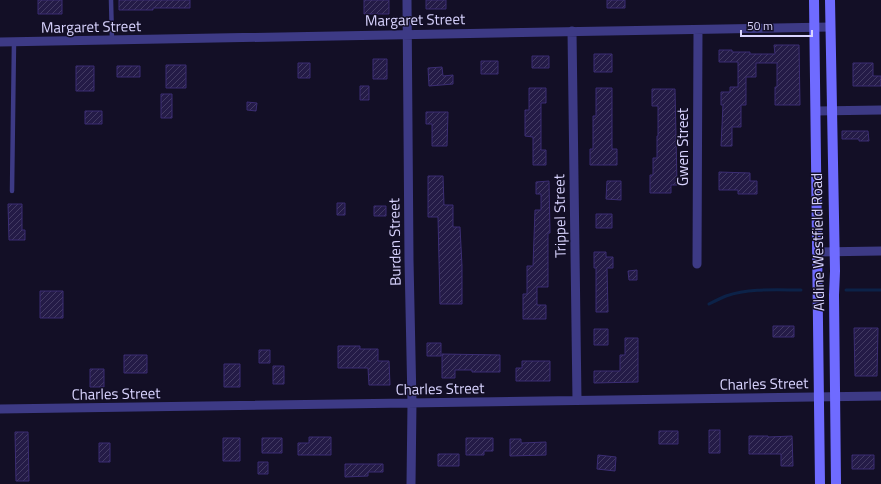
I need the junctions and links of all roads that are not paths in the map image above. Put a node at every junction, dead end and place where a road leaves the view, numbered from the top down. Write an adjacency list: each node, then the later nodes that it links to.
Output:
1 (112, 0): 10 (lane)
2 (407, 0): 9 (street, Burden Street)
3 (814, 0): 5 (main road, Aldine Westfield Road)
4 (830, 0): 6 (main road, Aldine Westfield Road)
5 (814, 27): 6 (street, Margaret Street); 7 (street, Margaret Street); 15 (main road, Aldine Westfield Road)
6 (830, 27): 13 (main road, Aldine Westfield Road)
7 (698, 30): 8 (street, Margaret Street); 20 (street, Gwen Street)
8 (572, 31): 9 (street, Margaret Street); 24 (street, Trippel Street)
9 (407, 35): 10 (street, Margaret Street); 25 (street, Burden Street)
10 (112, 40): 12 (street, Margaret Street)
11 (0, 42): 12 (street, Margaret Street)
12 (14, 42): 16 (lane)
13 (832, 110): 14 (street); 15 (street); 19 (main road, Aldine Westfield Road)
14 (881, 110)
15 (816, 111): 18 (main road, Aldine Westfield Road)
16 (12, 191)
17 (881, 251): 19 (street)
18 (817, 252): 19 (street); 22 (main road, Aldine Westfield Road)
19 (834, 252): 23 (main road, Aldine Westfield Road)
20 (697, 264)
21 (881, 396): 23 (street, Charles Street)
22 (820, 397): 23 (street, Charles Street); 24 (street, Charles Street); 28 (main road, Aldine Westfield Road)
23 (836, 397): 29 (main road, Aldine Westfield Road)
24 (577, 400): 25 (street, Charles Street)
25 (412, 403): 26 (street, Charles Street); 27 (street, Burden Street)
26 (0, 409)
27 (411, 484)
28 (820, 484)
29 (836, 484)

